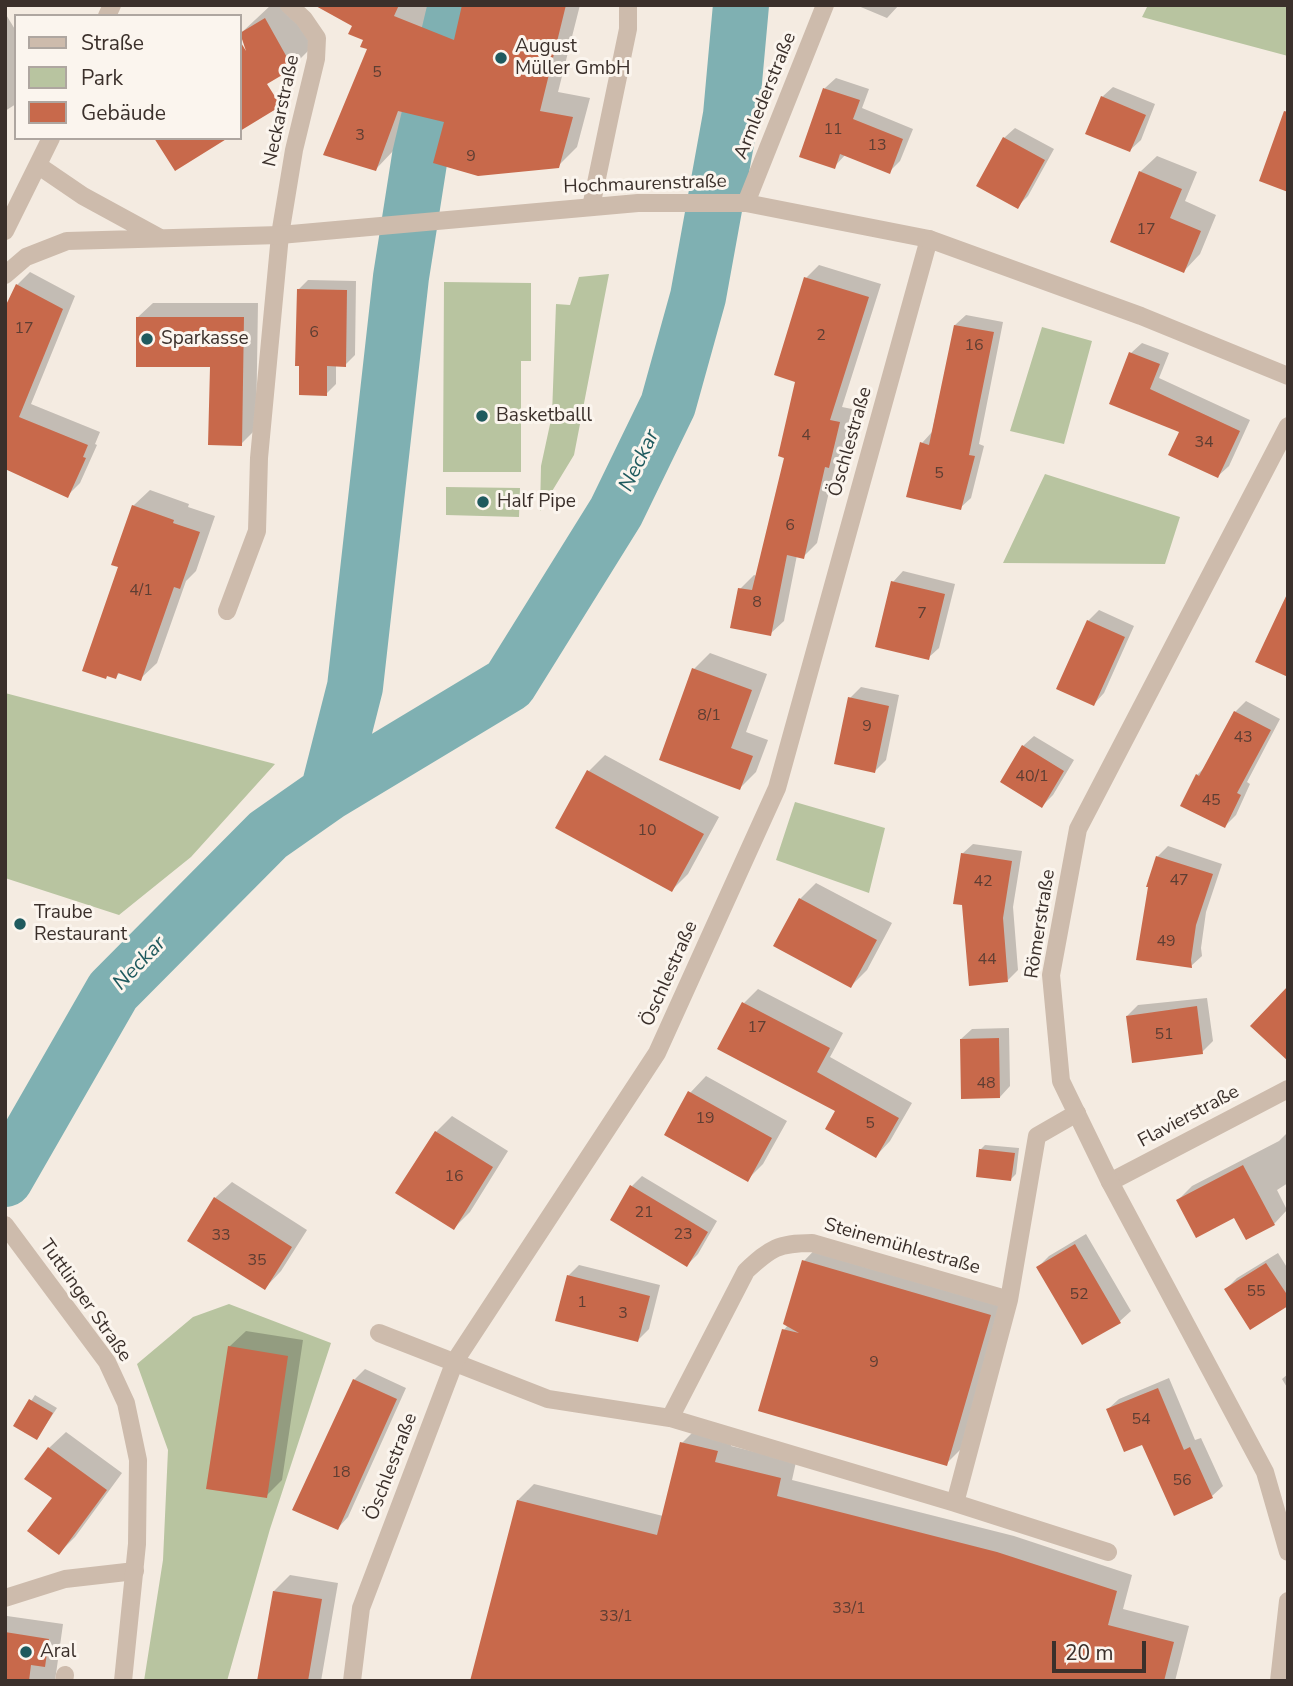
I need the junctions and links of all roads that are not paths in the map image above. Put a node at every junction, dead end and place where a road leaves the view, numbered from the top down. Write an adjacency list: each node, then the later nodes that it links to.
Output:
1 (289, 5): 9 (street, Neckarstraße)
2 (628, 5): 7 (street)
3 (825, 5): 6 (street, Armlederstraße)
4 (50, 140): 5 (street)
5 (39, 166): 8 (street); 10 (street)
6 (747, 203): 7 (street, Hochmaurenstraße); 11 (street, Hochmaurenstraße)
7 (592, 207): 9 (street, Hochmaurenstraße)
8 (5, 231)
9 (280, 234): 10 (street, Hochmaurenstraße); 15 (street)
10 (160, 238): 12 (street, Hochmaurenstraße)
11 (929, 239): 13 (street, Hochmaurenstraße); 22 (street, Öschlestraße)
12 (5, 275)
13 (1288, 376)
14 (1288, 426): 17 (street, Römerstraße)
15 (227, 611)
16 (1288, 1089): 18 (street, Flavierstraße)
17 (1077, 1113): 18 (street, Römerstraße); 20 (street)
18 (1110, 1182): 26 (street, Römerstraße)
19 (5, 1224): 27 (street, Tuttlinger Straße)
20 (1009, 1300): 23 (street, Steinemühlestraße); 24 (street)
21 (379, 1333): 22 (street)
22 (455, 1362): 23 (street); 31 (street, Öschlestraße)
23 (670, 1418): 24 (street)
24 (955, 1503): 25 (street)
25 (1108, 1552)
26 (1288, 1552)
27 (135, 1571): 28 (street); 30 (street, Tuttlinger Straße)
28 (5, 1598)
29 (1288, 1601): 32 (street)
30 (123, 1681)
31 (352, 1681)
32 (1279, 1681)

